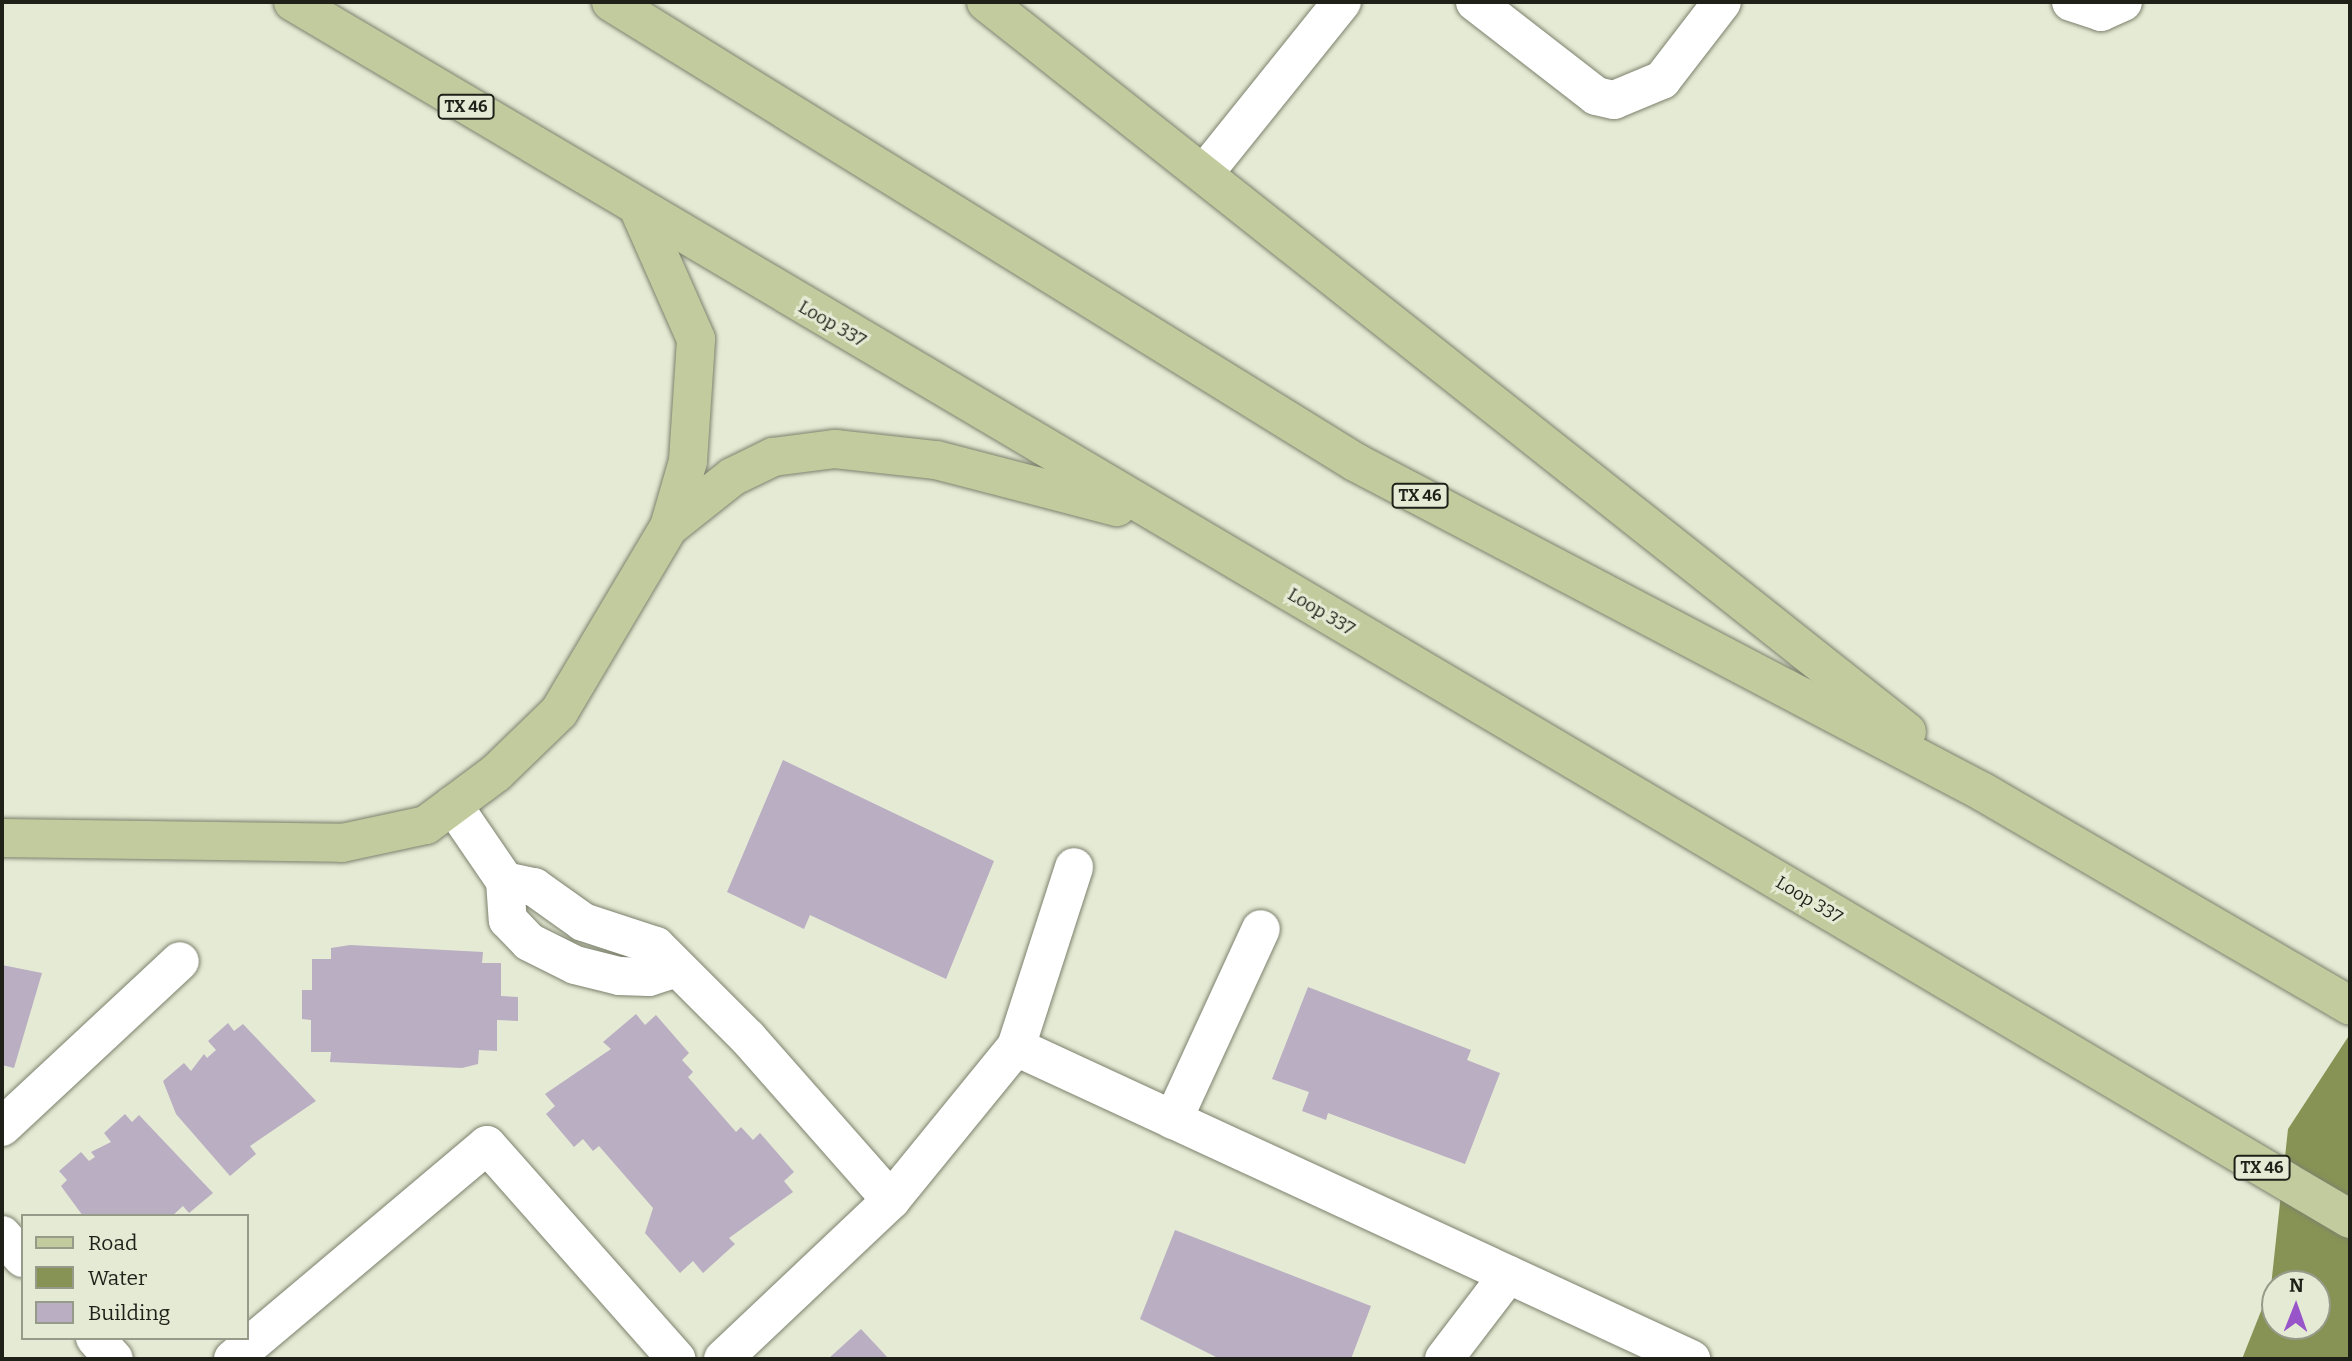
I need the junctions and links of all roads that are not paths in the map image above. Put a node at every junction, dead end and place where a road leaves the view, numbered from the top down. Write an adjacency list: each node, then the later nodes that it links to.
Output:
1 (293, 2): 10 (main road, Loop 337 / TX 46)
2 (611, 2): 13 (main road, TX 46)
3 (986, 2): 9 (main road)
4 (1342, 2): 9 (lane)
5 (1475, 2): 6 (lane)
6 (1722, 2)
7 (2071, 2): 8 (lane)
8 (2123, 2)
9 (1206, 171): 13 (main road)
10 (640, 212): 11 (main road, Loop 337 / TX 46); 12 (main road)
11 (1164, 519): 12 (main road); 24 (main road, Loop 337 / TX 46)
12 (669, 527): 14 (main road)
13 (1983, 792): 19 (main road, TX 46)
14 (453, 805): 15 (main road); 23 (lane)
15 (2, 838)
16 (1074, 867): 20 (lane)
17 (1261, 929): 21 (lane)
18 (180, 961): 22 (lane)
19 (2350, 1006)
20 (1016, 1048): 21 (lane); 23 (lane)
21 (1174, 1120): 27 (lane)
22 (2, 1127)
23 (891, 1200): 32 (lane)
24 (2350, 1220)
25 (2, 1235): 26 (lane)
26 (21, 1256)
27 (1508, 1275): 33 (lane); 34 (lane)
28 (97, 1340): 29 (lane)
29 (114, 1359)
30 (233, 1359): 31 (lane)
31 (676, 1359)
32 (723, 1359)
33 (1444, 1359)
34 (1691, 1359)

